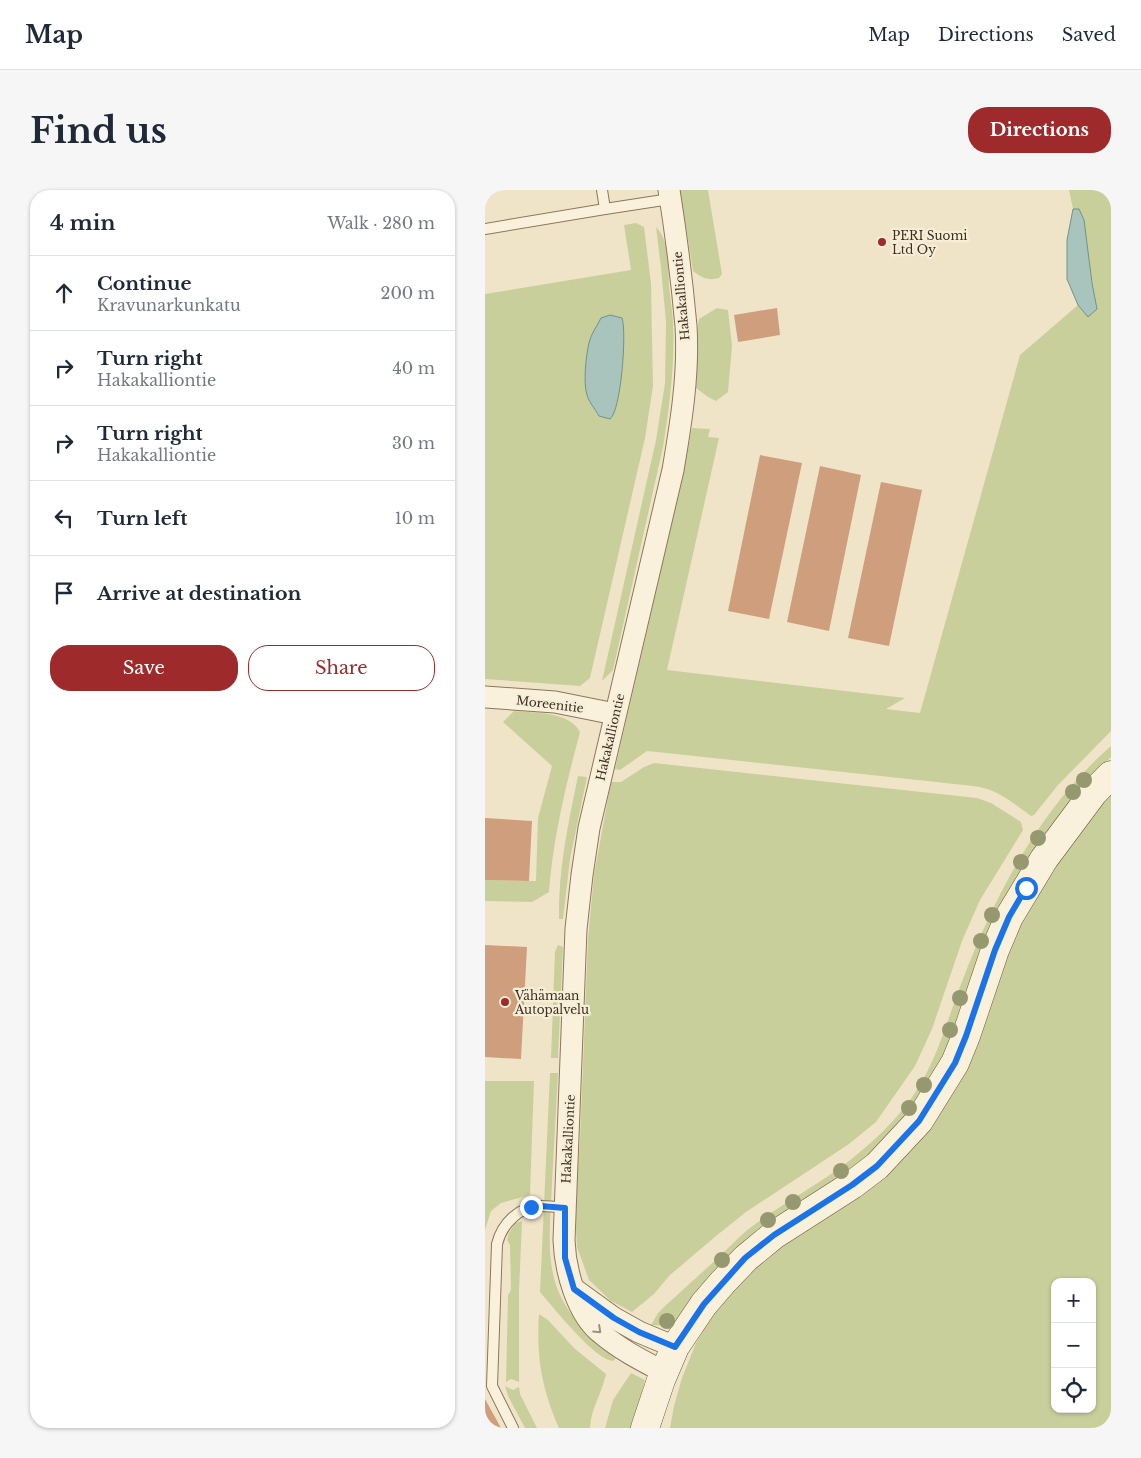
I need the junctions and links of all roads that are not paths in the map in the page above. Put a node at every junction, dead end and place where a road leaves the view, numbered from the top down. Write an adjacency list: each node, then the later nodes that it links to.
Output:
1 (602, 190): 3 (lane)
2 (670, 195): 3 (lane); 6 (street, Hakakalliontie)
3 (605, 209): 4 (lane)
4 (485, 229)
5 (485, 697): 6 (street, Moreenitie)
6 (615, 714): 8 (street, Hakakalliontie)
7 (1111, 775): 10 (street)
8 (565, 1208): 9 (street, Hakakalliontie); 12 (lane)
9 (574, 1289): 10 (street); 11 (street, Hakakalliontie, one-way to 11)
10 (675, 1347): 11 (street)
11 (663, 1376): 13 (street); 14 (street)
12 (513, 1428)
13 (645, 1428)
14 (665, 1428)

